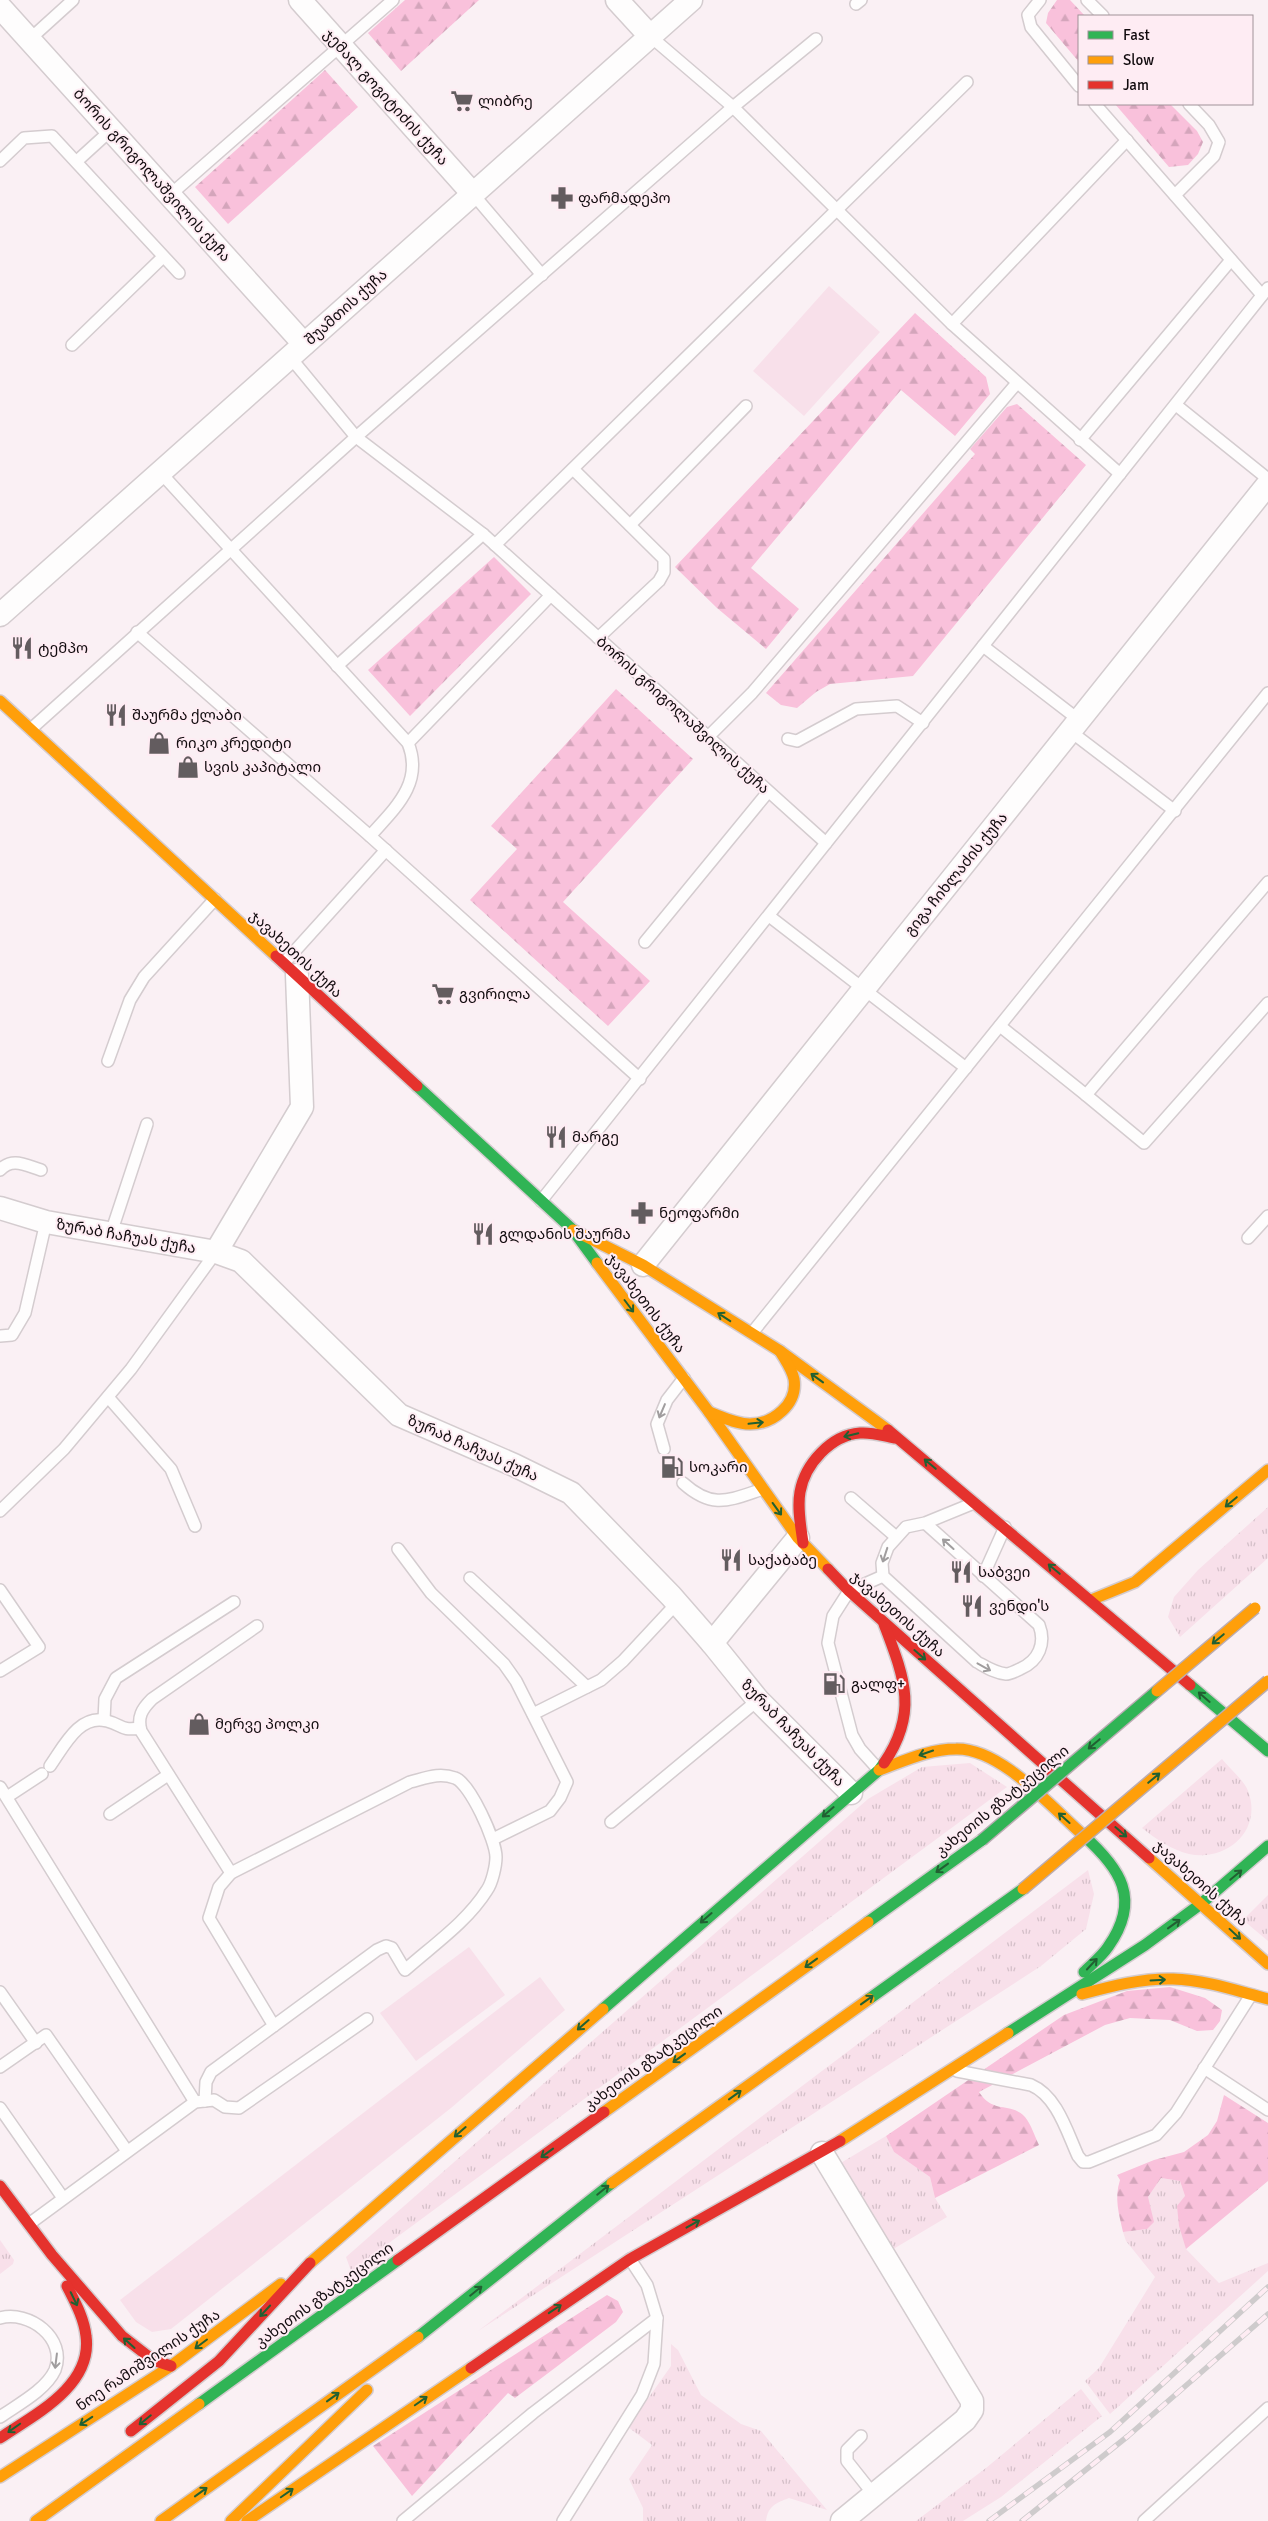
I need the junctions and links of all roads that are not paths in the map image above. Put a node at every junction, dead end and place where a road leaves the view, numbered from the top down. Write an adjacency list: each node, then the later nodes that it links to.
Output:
1 (73, 0): 11 (lane)
2 (300, 0): 13 (street, ჯემალ გოგიტიძის ქუჩა)
3 (393, 0): 13 (lane)
4 (617, 0): 10 (street)
5 (691, 0): 10 (street, შუამთის ქუჩა)
6 (1040, 0): 15 (lane)
7 (1087, 0): 9 (lane)
8 (0, 7): 11 (street, ბორის გრიგოლაშვილის ქუჩა)
9 (1102, 15)
10 (650, 36): 18 (lane); 23 (street, შუამთის ქუჩა)
11 (30, 39): 19 (street, ბორის გრიგოლაშვილის ქუჩა)
12 (816, 39): 18 (lane)
13 (341, 46): 23 (street, ჯემალ გოგიტიძის ქუჩა); 24 (lane)
14 (968, 82): 26 (lane)
15 (1078, 85)
16 (1096, 105): 20 (lane)
17 (1189, 105): 25 (lane)
18 (733, 107): 26 (lane); 30 (lane)
19 (111, 130): 22 (lane); 24 (street, ბორის გრიგოლაშვილის ქუჩა)
20 (1127, 140): 25 (lane); 32 (lane)
21 (0, 161): 22 (lane)
22 (77, 161): 27 (lane)
23 (473, 194): 30 (lane); 34 (street, შუამთის ქუჩა)
24 (170, 195): 34 (street, ბორის გრიგოლაშვილის ქუჩა)
25 (1175, 195): 28 (lane)
26 (837, 209): 32 (lane); 40 (lane)
27 (163, 257): 29 (lane); 33 (lane)
28 (1231, 260): 31 (lane); 39 (lane)
29 (179, 273)
30 (542, 276): 38 (lane)
31 (1265, 292): 36 (lane)
32 (952, 324): 35 (lane)
33 (72, 345)
34 (297, 350): 38 (lane, ბორის გრიგოლაშვილის ქუჩა); 41 (street, შუამთის ქუჩა)
35 (1017, 383): 39 (lane); 60 (lane)
36 (1176, 405): 42 (lane); 43 (lane)
37 (746, 406): 45 (lane)
38 (356, 437): 46 (lane, ბორის გრიგოლაშვილის ქუჩა); 48 (lane)
39 (1080, 440): 42 (lane)
40 (573, 470): 45 (lane); 47 (lane)
41 (160, 472): 48 (lane); 50 (street, შუამთის ქუჩა)
42 (1120, 474): 53 (lane)
43 (1268, 479)
44 (1268, 484): 58 (street, გიგა ჩიხლაძის ქუჩა)
45 (630, 526): 52 (lane)
46 (483, 534): 47 (lane, ბორის გრიგოლაშვილის ქუჩა); 54 (lane)
47 (495, 545): 49 (lane, ბორის გრიგოლაშვილის ქუჩა)
48 (230, 550): 51 (lane); 54 (lane)
49 (551, 595): 52 (lane, ბორის გრიგოლაშვილის ქუჩა); 62 (lane)
50 (0, 615)
51 (137, 632): 59 (lane); 65 (lane)
52 (598, 638): 60 (lane, ბორის გრიგოლაშვილის ქუჩა)
53 (983, 646): 57 (lane); 58 (lane)
54 (337, 666): 62 (lane)
55 (1268, 693): 64 (lane)
56 (0, 701): 59 (main road, ჯავახეთის ქუჩა)
57 (923, 723): 61 (lane); 66 (lane)
58 (1074, 726): 64 (lane); 73 (street, გიგა ჩიხლაძის ქუჩა)
59 (31, 729): 69 (main road, ჯავახეთის ქუჩა)
60 (708, 737): 63 (lane, ბორის გრიგოლაშვილის ქუჩა)
61 (788, 738)
62 (408, 743): 65 (lane)
63 (768, 792): 66 (lane, ბორის გრიგოლაშვილის ქუჩა); 71 (lane)
64 (1175, 811): 75 (lane)
65 (370, 836): 67 (lane)
66 (826, 843): 70 (lane)
67 (386, 850): 72 (lane); 78 (lane)
68 (1268, 882): 79 (lane)
69 (215, 899): 72 (main road, ჯავახეთის ქუჩა); 76 (lane)
70 (769, 916): 73 (lane); 78 (lane)
71 (645, 942)
72 (290, 969): 83 (main road, ჯავახეთის ქუჩა); 90 (street)
73 (863, 989): 77 (lane); 91 (street, გიგა ჩიხლაძის ქუჩა)
74 (1268, 1003): 79 (lane)
75 (1000, 1026): 77 (lane); 79 (lane)
76 (108, 1061)
77 (966, 1068): 92 (lane)
78 (640, 1079): 83 (lane)
79 (1086, 1095)
80 (147, 1124): 88 (lane)
81 (0, 1170): 82 (lane)
82 (41, 1170)
83 (541, 1201): 87 (main road, ჯავახეთის ქუჩა)
84 (0, 1208): 86 (street, ზურაბ ჩაჩუას ქუჩა)
85 (1268, 1216): 89 (lane)
86 (46, 1222): 88 (street, ზურაბ ჩაჩუას ქუჩა); 93 (lane)
87 (572, 1229): 91 (main road, ჯავახეთის ქუჩა); 95 (main road, ჯავახეთის ქუჩა, one-way to 95)
88 (112, 1233): 90 (street, ზურაბ ჩაჩუას ქუჩა)
89 (1248, 1238)
90 (216, 1252): 96 (lane); 119 (street, ზურაბ ჩაჩუას ქუჩა)
91 (643, 1265): 92 (main road, ჯავახეთის ქუჩა, one-way to 91)
92 (751, 1335): 94 (main road, ჯავახეთის ქუჩა)
93 (0, 1336)
94 (780, 1352): 97 (main road, one-way to 94); 98 (main road, ჯავახეთის ქუჩა, one-way to 94)
95 (684, 1378): 97 (main road, ჯავახეთის ქუჩა); 99 (lane, one-way to 99)
96 (108, 1397): 105 (lane); 107 (lane)
97 (709, 1412): 102 (main road, ჯავახეთის ქუჩა)
98 (899, 1438): 104 (main road, ჯავახეთის ქუჩა, one-way to 98); 110 (main road, one-way to 110)
99 (664, 1449)
100 (1268, 1470): 117 (main road, one-way to 117)
101 (683, 1483): 102 (lane)
102 (763, 1488): 110 (main road, ჯავახეთის ქუჩა, one-way to 110)
103 (851, 1498): 109 (lane)
104 (975, 1503): 106 (lane); 108 (main road, ჯავახეთის ქუჩა)
105 (0, 1511)
106 (925, 1523): 109 (lane); 113 (lane, one-way to 106)
107 (195, 1526)
108 (1005, 1527): 113 (lane); 117 (main road, ჯავახეთის ქუჩა, one-way to 108)
109 (895, 1536): 112 (lane, one-way to 112)
110 (801, 1540): 116 (main road, ჯავახეთის ქუჩა); 123 (street)
111 (398, 1549): 128 (lane)
112 (883, 1576): 113 (lane, one-way to 113); 116 (lane)
113 (983, 1576)
114 (470, 1578): 126 (lane)
115 (0, 1590): 124 (lane)
116 (848, 1591): 121 (main road, ჯავახეთის ქუჩა); 132 (lane)
117 (1092, 1600): 131 (main road, ჯავახეთის ქუჩა, one-way to 117)
118 (234, 1602): 129 (lane)
119 (677, 1603): 123 (street, ზურაბ ჩაჩუას ქუჩა); 126 (lane)
120 (1258, 1605): 176 (main road, კახეთის გზატკეცილი, one-way to 176, bridge)
121 (884, 1623): 132 (main road); 142 (main road, ჯავახეთის ქუჩა, one-way to 142)
122 (257, 1626): 130 (lane)
123 (712, 1643): 127 (street, ზურაბ ჩაჩუას ქუჩა)
124 (0, 1671)
125 (1268, 1681): 167 (main road, one-way to 125, bridge)
126 (587, 1687): 128 (lane)
127 (758, 1700): 135 (street, ზურაბ ჩაჩუას ქუჩა); 138 (lane)
128 (533, 1714): 139 (lane)
129 (104, 1720): 130 (lane); 136 (lane)
130 (140, 1728): 133 (lane)
131 (1268, 1751)
132 (879, 1770): 135 (main road); 147 (main road, one-way to 132)
133 (168, 1776): 137 (lane); 141 (lane)
134 (0, 1787): 136 (lane)
135 (851, 1793): 164 (main road, one-way to 164)
136 (7, 1797): 154 (lane)
137 (110, 1814)
138 (611, 1822)
139 (493, 1839): 141 (lane); 149 (lane)
140 (1268, 1846): 142 (main road, one-way to 140)
141 (231, 1873): 149 (lane)
142 (1202, 1903): 143 (main road, ჯავახეთის ქუჩა, one-way to 143); 147 (main road, one-way to 142)
143 (1268, 1964)
144 (0, 1992): 150 (lane)
145 (1251, 1995): 146 (main road); 147 (main road, one-way to 145); 152 (lane)
146 (1268, 1999)
147 (1058, 2000): 153 (main road)
148 (367, 2019): 154 (lane)
149 (274, 2026): 154 (lane)
150 (36, 2043): 151 (lane); 157 (lane)
151 (0, 2067)
152 (1204, 2068): 153 (lane); 156 (lane)
153 (951, 2070): 158 (main road)
154 (200, 2101): 157 (lane)
155 (0, 2108): 160 (lane)
156 (1268, 2110)
157 (127, 2151): 160 (lane)
158 (822, 2154): 163 (main road, one-way to 158); 177 (street)
159 (0, 2186): 161 (main road)
160 (63, 2198): 161 (lane)
161 (28, 2224): 162 (main road)
162 (52, 2255): 168 (main road, one-way to 162); 172 (main road, one-way to 172)
163 (630, 2259): 166 (lane); 178 (main road, one-way to 163)
164 (310, 2263): 168 (main road, ნოე რამიშვილის ქუჩა, one-way to 168); 173 (main road, one-way to 173)
165 (0, 2318): 170 (lane, one-way to 170)
166 (657, 2318): 183 (lane); 184 (lane)
167 (438, 2322): 180 (main road, one-way to 167); 181 (main road)
168 (171, 2366): 175 (main road, ნოე რამიშვილის ქუჩა, one-way to 175)
169 (1268, 2408): 186 (lane)
170 (0, 2417)
171 (861, 2436): 177 (lane)
172 (0, 2438)
173 (122, 2439)
174 (102, 2460): 176 (main road)
175 (0, 2476)
176 (79, 2490): 179 (main road, კახეთის გზატკეცილი)
177 (874, 2495): 185 (street)
178 (257, 2517): 182 (main road)
179 (36, 2521)
180 (161, 2521)
181 (231, 2521)
182 (247, 2521)
183 (403, 2521)
184 (563, 2521)
185 (842, 2521)
186 (1144, 2521)

